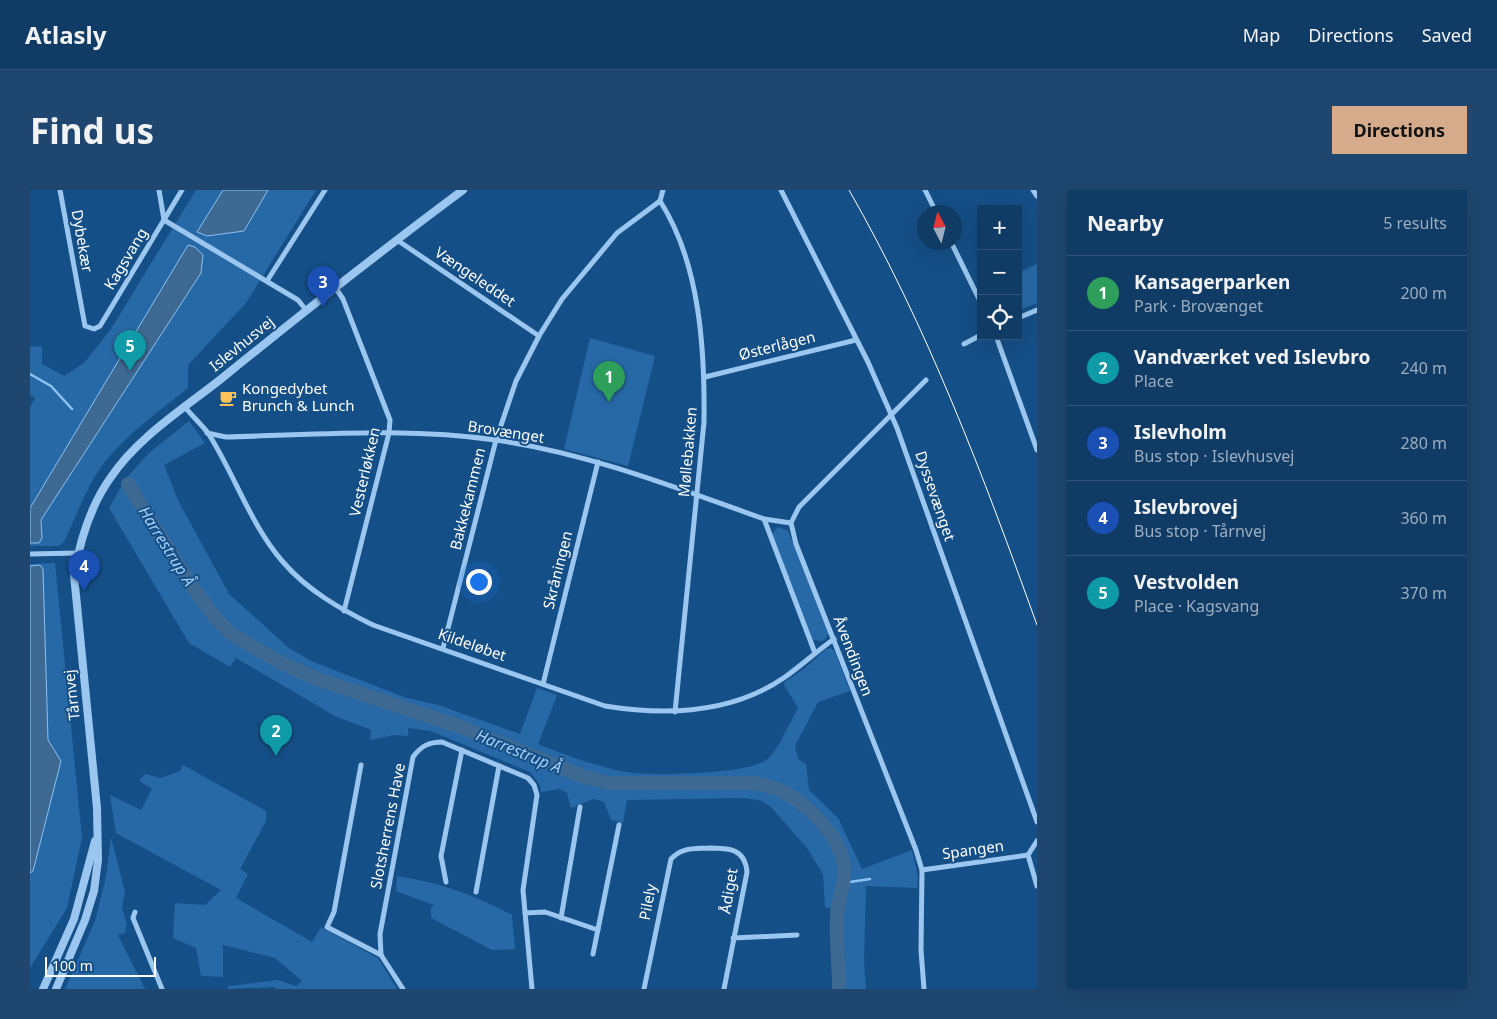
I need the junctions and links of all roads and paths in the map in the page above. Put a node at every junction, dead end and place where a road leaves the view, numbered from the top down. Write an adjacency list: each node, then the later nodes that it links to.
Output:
1 (60, 190): 22 (street, Dybekær)
2 (159, 190): 13 (street)
3 (182, 190): 13 (street, Kagsvang)
4 (324, 190): 16 (street)
5 (464, 190): 14 (street, Islevhusvej)
6 (663, 190): 11 (street)
7 (781, 190): 25 (street, Dyssevænget)
8 (925, 190): 12 (street)
9 (1033, 190): 10 (street)
10 (1037, 196)
11 (660, 201): 23 (street, Bakkekammen); 28 (street, Møllebakken)
12 (932, 205)
13 (164, 220): 16 (street); 22 (street, Kagsvang)
14 (397, 240): 17 (street, Islevhusvej); 23 (street, Vængeleddet)
15 (955, 250): 18 (street)
16 (267, 281): 19 (street)
17 (336, 287): 19 (street, Islevhusvej); 33 (street, Vesterløkken)
18 (977, 295)
19 (306, 310): 30 (street, Islevhusvej)
20 (1037, 310): 21 (street)
21 (1022, 316)
22 (85, 326)
23 (539, 336): 34 (street, Bakkekammen)
24 (977, 337): 27 (street)
25 (856, 340): 28 (street, Østerlågen); 31 (street, Dyssevænget)
26 (997, 340): 35 (street)
27 (964, 344)
28 (704, 377): 37 (street, Møllebakken)
29 (926, 380): 31 (street)
30 (185, 407): 32 (street, Kildeløbet); 40 (street, Islevhusvej)
31 (892, 415): 39 (street); 52 (street, Dyssevænget)
32 (207, 433): 33 (street, Brovænget); 42 (street, Kildeløbet)
33 (389, 433): 34 (street, Brovænget); 42 (street, Vesterløkken)
34 (496, 440): 36 (street, Brovænget); 44 (street, Bakkekammen)
35 (1037, 450)
36 (598, 462): 37 (street, Brovænget); 46 (street, Skråningen)
37 (697, 495): 38 (street, Brovænget); 47 (street, Møllebakken)
38 (764, 519): 39 (street, Brovænget); 45 (street)
39 (791, 523): 43 (street, Åvendingen)
40 (78, 553): 41 (street); 54 (street, Tårnvej)
41 (30, 554)
42 (344, 611): 44 (street, Kildeløbet)
43 (834, 639): 45 (street, Kildeløbet); 58 (street, Åvendingen)
44 (443, 648): 46 (street, Kildeløbet)
45 (815, 653): 47 (street, Kildeløbet)
46 (543, 684): 47 (street, Kildeløbet)
47 (675, 712)
48 (462, 750): 50 (street, Slotsherrens Have); 59 (street); 69 (street, Slotsherrens Have)
49 (361, 765): 69 (street)
50 (499, 766): 61 (street); 63 (street, Slotsherrens Have)
51 (580, 807): 64 (street)
52 (1037, 822)
53 (619, 826): 65 (street)
54 (97, 835): 70 (street, Tårnvej); 71 (street, Tårnvej)
55 (1037, 841): 57 (street)
56 (708, 848): 67 (street, Ådiget); 75 (street, Pilely)
57 (1028, 855): 58 (street, Spangen); 60 (street)
58 (922, 870): 77 (street, Åvendingen)
59 (446, 882)
60 (1037, 886)
61 (476, 892)
62 (135, 912): 72 (street)
63 (525, 913): 64 (street); 74 (street, Slotsherrens Have)
64 (560, 918): 65 (street)
65 (598, 930): 68 (street)
66 (797, 935): 67 (street)
67 (733, 938): 76 (street, Ådiget)
68 (593, 954)
69 (382, 955): 73 (street, Slotsherrens Have)
70 (43, 989)
71 (56, 989)
72 (162, 989)
73 (403, 989)
74 (532, 989)
75 (644, 989)
76 (724, 989)
77 (924, 989)

